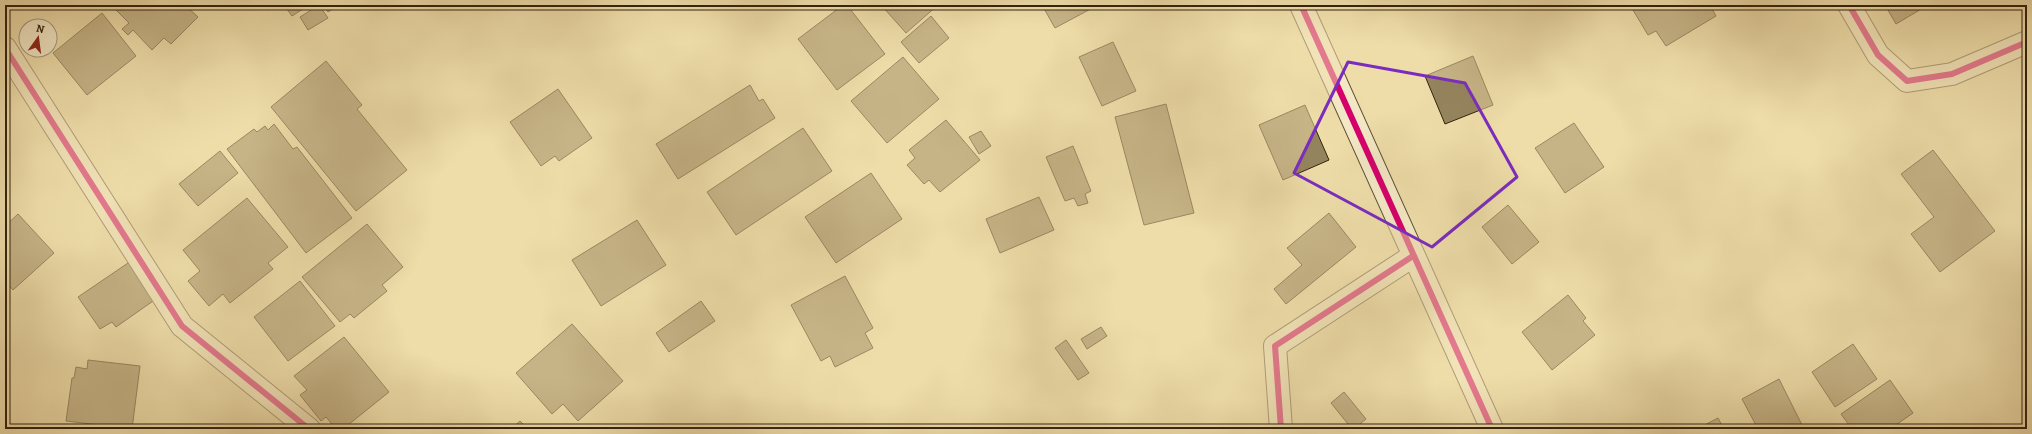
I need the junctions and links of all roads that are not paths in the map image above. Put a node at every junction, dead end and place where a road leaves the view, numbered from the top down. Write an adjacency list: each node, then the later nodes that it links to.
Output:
1 (1300, 5): 5 (street)
2 (1849, 5): 3 (street)
3 (2027, 42)
4 (5, 48): 6 (street)
5 (1413, 256): 7 (street); 8 (street)
6 (309, 429)
7 (1281, 429)
8 (1492, 429)

